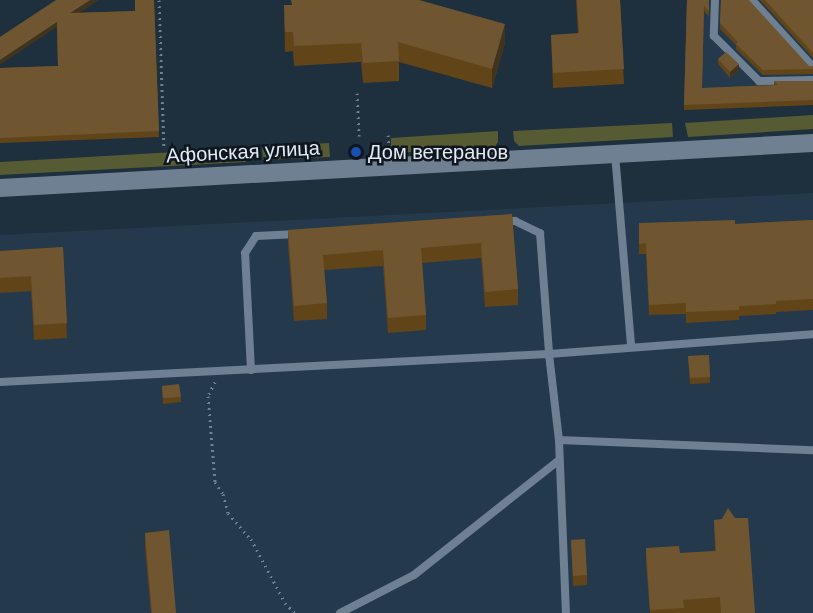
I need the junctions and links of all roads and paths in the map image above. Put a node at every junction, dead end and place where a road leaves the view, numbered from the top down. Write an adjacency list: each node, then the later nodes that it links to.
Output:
1 (159, 0): 10 (path)
2 (715, 0): 5 (lane)
3 (752, 0): 4 (lane)
4 (813, 68)
5 (813, 80)
6 (357, 93): 8 (path)
7 (388, 135): 11 (path)
8 (359, 136)
9 (813, 143): 12 (street, Афонская улица)
10 (164, 147)
11 (389, 152)
12 (615, 154): 13 (street, Афонская улица); 17 (lane)
13 (0, 188)
14 (492, 222): 18 (lane)
15 (303, 234): 19 (lane)
16 (813, 334): 17 (lane)
17 (631, 346): 18 (lane)
18 (549, 354): 19 (lane); 22 (lane)
19 (251, 370): 20 (lane)
20 (220, 372): 21 (lane); 25 (path)
21 (0, 382)
22 (559, 440): 23 (lane); 24 (lane)
23 (813, 450)
24 (559, 460): 26 (lane); 27 (lane)
25 (295, 613)
26 (339, 613)
27 (566, 613)

